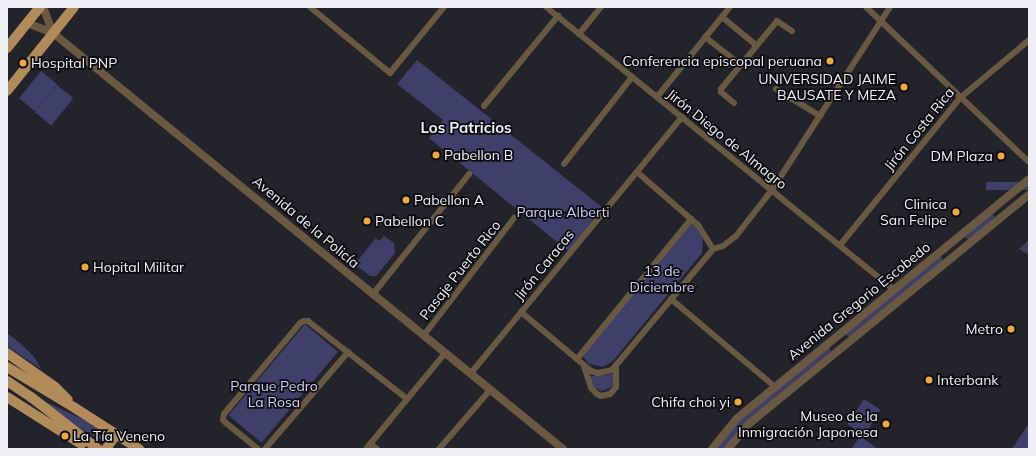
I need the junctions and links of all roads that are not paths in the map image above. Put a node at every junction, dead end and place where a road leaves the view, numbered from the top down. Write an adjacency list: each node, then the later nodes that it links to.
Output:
1 (42, 7): 13 (main road); 15 (street, Avenida de la Policía)
2 (74, 7): 15 (main road)
3 (310, 7): 4 (street)
4 (444, 7)
5 (546, 7): 10 (street, Jirón Diego de Almagro)
6 (601, 7): 16 (street)
7 (730, 7): 11 (street)
8 (866, 7): 12 (street)
9 (890, 7): 12 (street)
10 (558, 16): 16 (street, Jirón Diego de Almagro); 28 (street)
11 (722, 17): 17 (street); 19 (street)
12 (881, 21): 26 (street); 29 (street)
13 (27, 23): 15 (street); 20 (main road)
14 (792, 31): 19 (street)
15 (53, 33): 24 (main road); 45 (street, Avenida de la Policía)
16 (579, 34): 22 (street, Jirón Diego de Almagro)
17 (706, 37): 21 (street); 25 (street)
18 (1029, 40): 26 (street, Jirón Costa Rica)
19 (757, 46): 21 (street)
20 (7, 48)
21 (741, 65): 27 (street)
22 (632, 77): 25 (street, Jirón Diego de Almagro); 32 (street)
23 (776, 89): 29 (street)
24 (7, 91)
25 (657, 96): 30 (street, Jirón Diego de Almagro)
26 (960, 98): 31 (street); 41 (street, Jirón Costa Rica)
27 (734, 103)
28 (484, 106)
29 (820, 116): 36 (street)
30 (682, 117): 33 (street, Jirón Caracas); 36 (street, Jirón Diego de Almagro)
31 (1029, 162)
32 (564, 164)
33 (637, 172): 39 (street); 47 (street, Jirón Caracas)
34 (469, 174): 45 (street)
35 (1029, 179): 40 (street, Avenida Gregorio Escobedo)
36 (772, 190): 41 (street, Jirón Diego de Almagro); 42 (street)
37 (1029, 195): 43 (street, Avenida Gregorio Escobedo)
38 (514, 218): 48 (street, Pasaje Puerto Rico)
39 (691, 219): 42 (street); 54 (street)
40 (951, 243): 43 (street); 44 (street, Avenida Gregorio Escobedo)
41 (840, 245): 44 (street, Jirón Diego de Almagro)
42 (713, 249): 46 (street)
43 (958, 252): 50 (street, Avenida Gregorio Escobedo)
44 (893, 289): 49 (street, Avenida Gregorio Escobedo)
45 (373, 294): 48 (street, Avenida de la Policía)
46 (671, 299): 56 (street); 60 (street)
47 (521, 312): 54 (street); 58 (street, Jirón Caracas)
48 (424, 335): 53 (street, Avenida de la Policía)
49 (829, 341): 50 (street); 60 (street, Avenida Gregorio Escobedo)
50 (840, 350): 78 (street, Avenida Gregorio Escobedo)
51 (348, 352): 63 (street); 72 (street); 73 (street)
52 (7, 353): 64 (main road)
53 (445, 353): 58 (street, Avenida de la Policía); 63 (street)
54 (577, 359): 55 (street)
55 (584, 366): 56 (street); 56 (street)
56 (616, 366)
57 (7, 367): 64 (main road)
58 (471, 374): 61 (street, Avenida de la Policía)
59 (7, 381): 69 (main road)
60 (775, 387): 77 (street, Avenida Gregorio Escobedo)
61 (491, 389): 75 (street); 76 (street, Avenida de la Policía)
62 (7, 397): 68 (main road)
63 (407, 399): 67 (street)
64 (75, 408): 65 (main road)
65 (116, 434): 66 (main road); 70 (main road)
66 (126, 445): 71 (main road)
67 (368, 446): 74 (street)
68 (89, 449)
69 (98, 449)
70 (106, 449)
71 (139, 449)
72 (258, 449)
73 (265, 449)
74 (377, 449)
75 (439, 449)
76 (563, 449)
77 (712, 449)
78 (728, 449)

